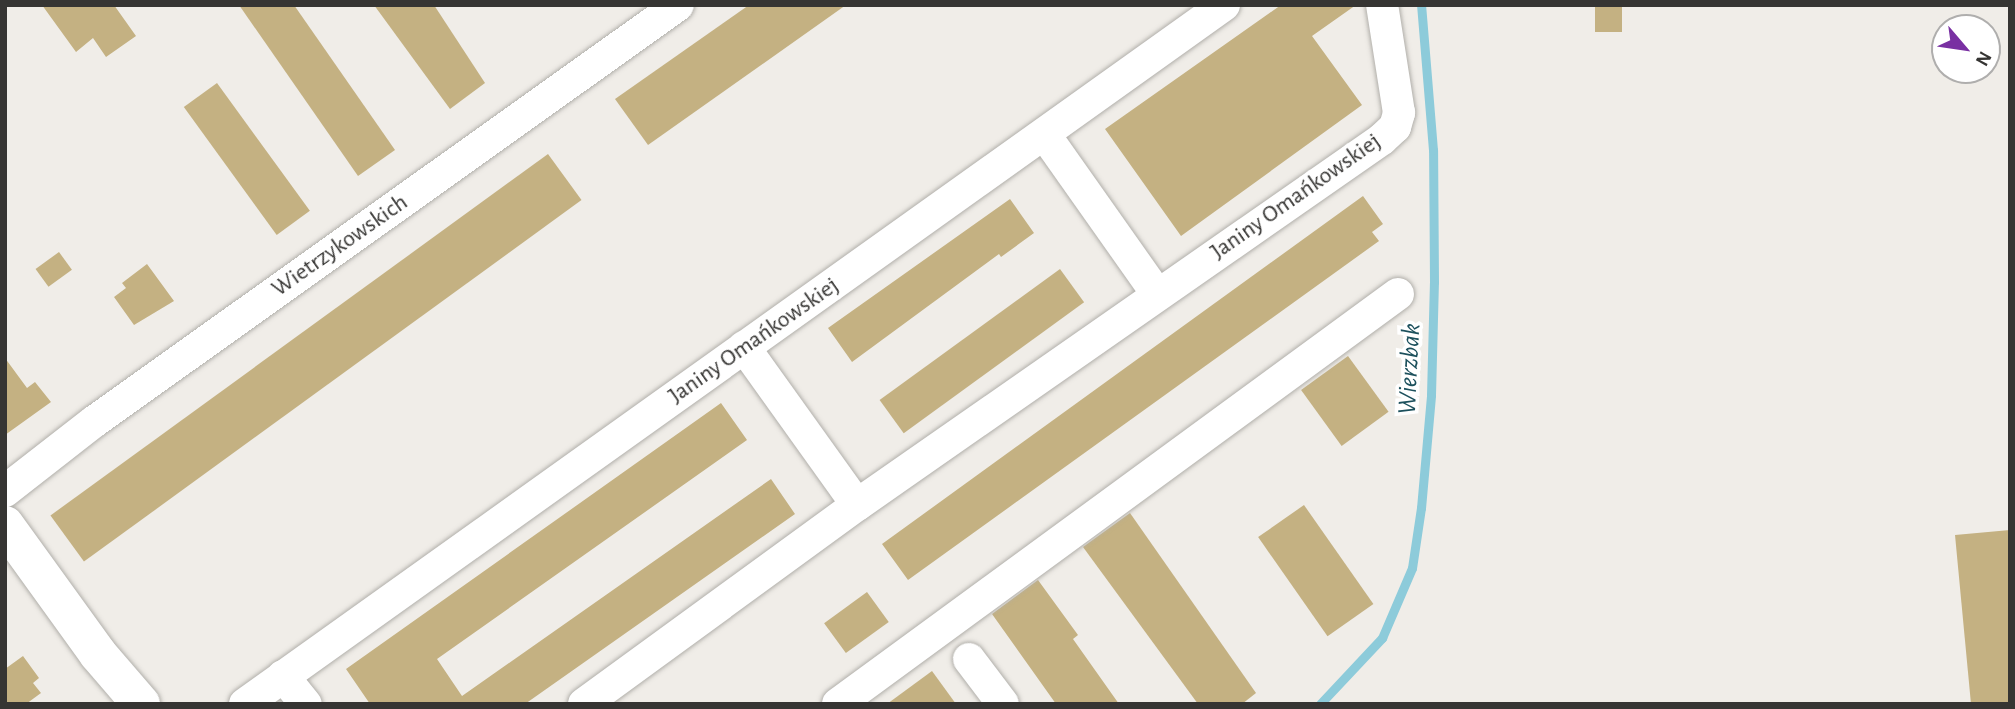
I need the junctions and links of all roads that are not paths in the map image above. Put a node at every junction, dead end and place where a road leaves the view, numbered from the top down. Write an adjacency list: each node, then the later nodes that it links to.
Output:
1 (678, 5): 8 (street, Wietrzykowskich)
2 (1224, 5): 4 (street, Janiny Omańkowskiej)
3 (1382, 5): 5 (street, Janiny Omańkowskiej)
4 (1045, 135): 5 (street); 7 (street, Janiny Omańkowskiej)
5 (1157, 295): 9 (street, Janiny Omańkowskiej)
6 (1398, 295): 17 (street)
7 (744, 347): 9 (street); 12 (street, Janiny Omańkowskiej)
8 (5, 491)
9 (857, 505): 16 (street, Janiny Omańkowskiej)
10 (5, 525): 13 (street)
11 (969, 659): 18 (street)
12 (283, 676): 14 (street, Janiny Omańkowskiej); 15 (street)
13 (141, 704)
14 (245, 704)
15 (306, 704)
16 (584, 704)
17 (838, 704)
18 (1003, 704)

